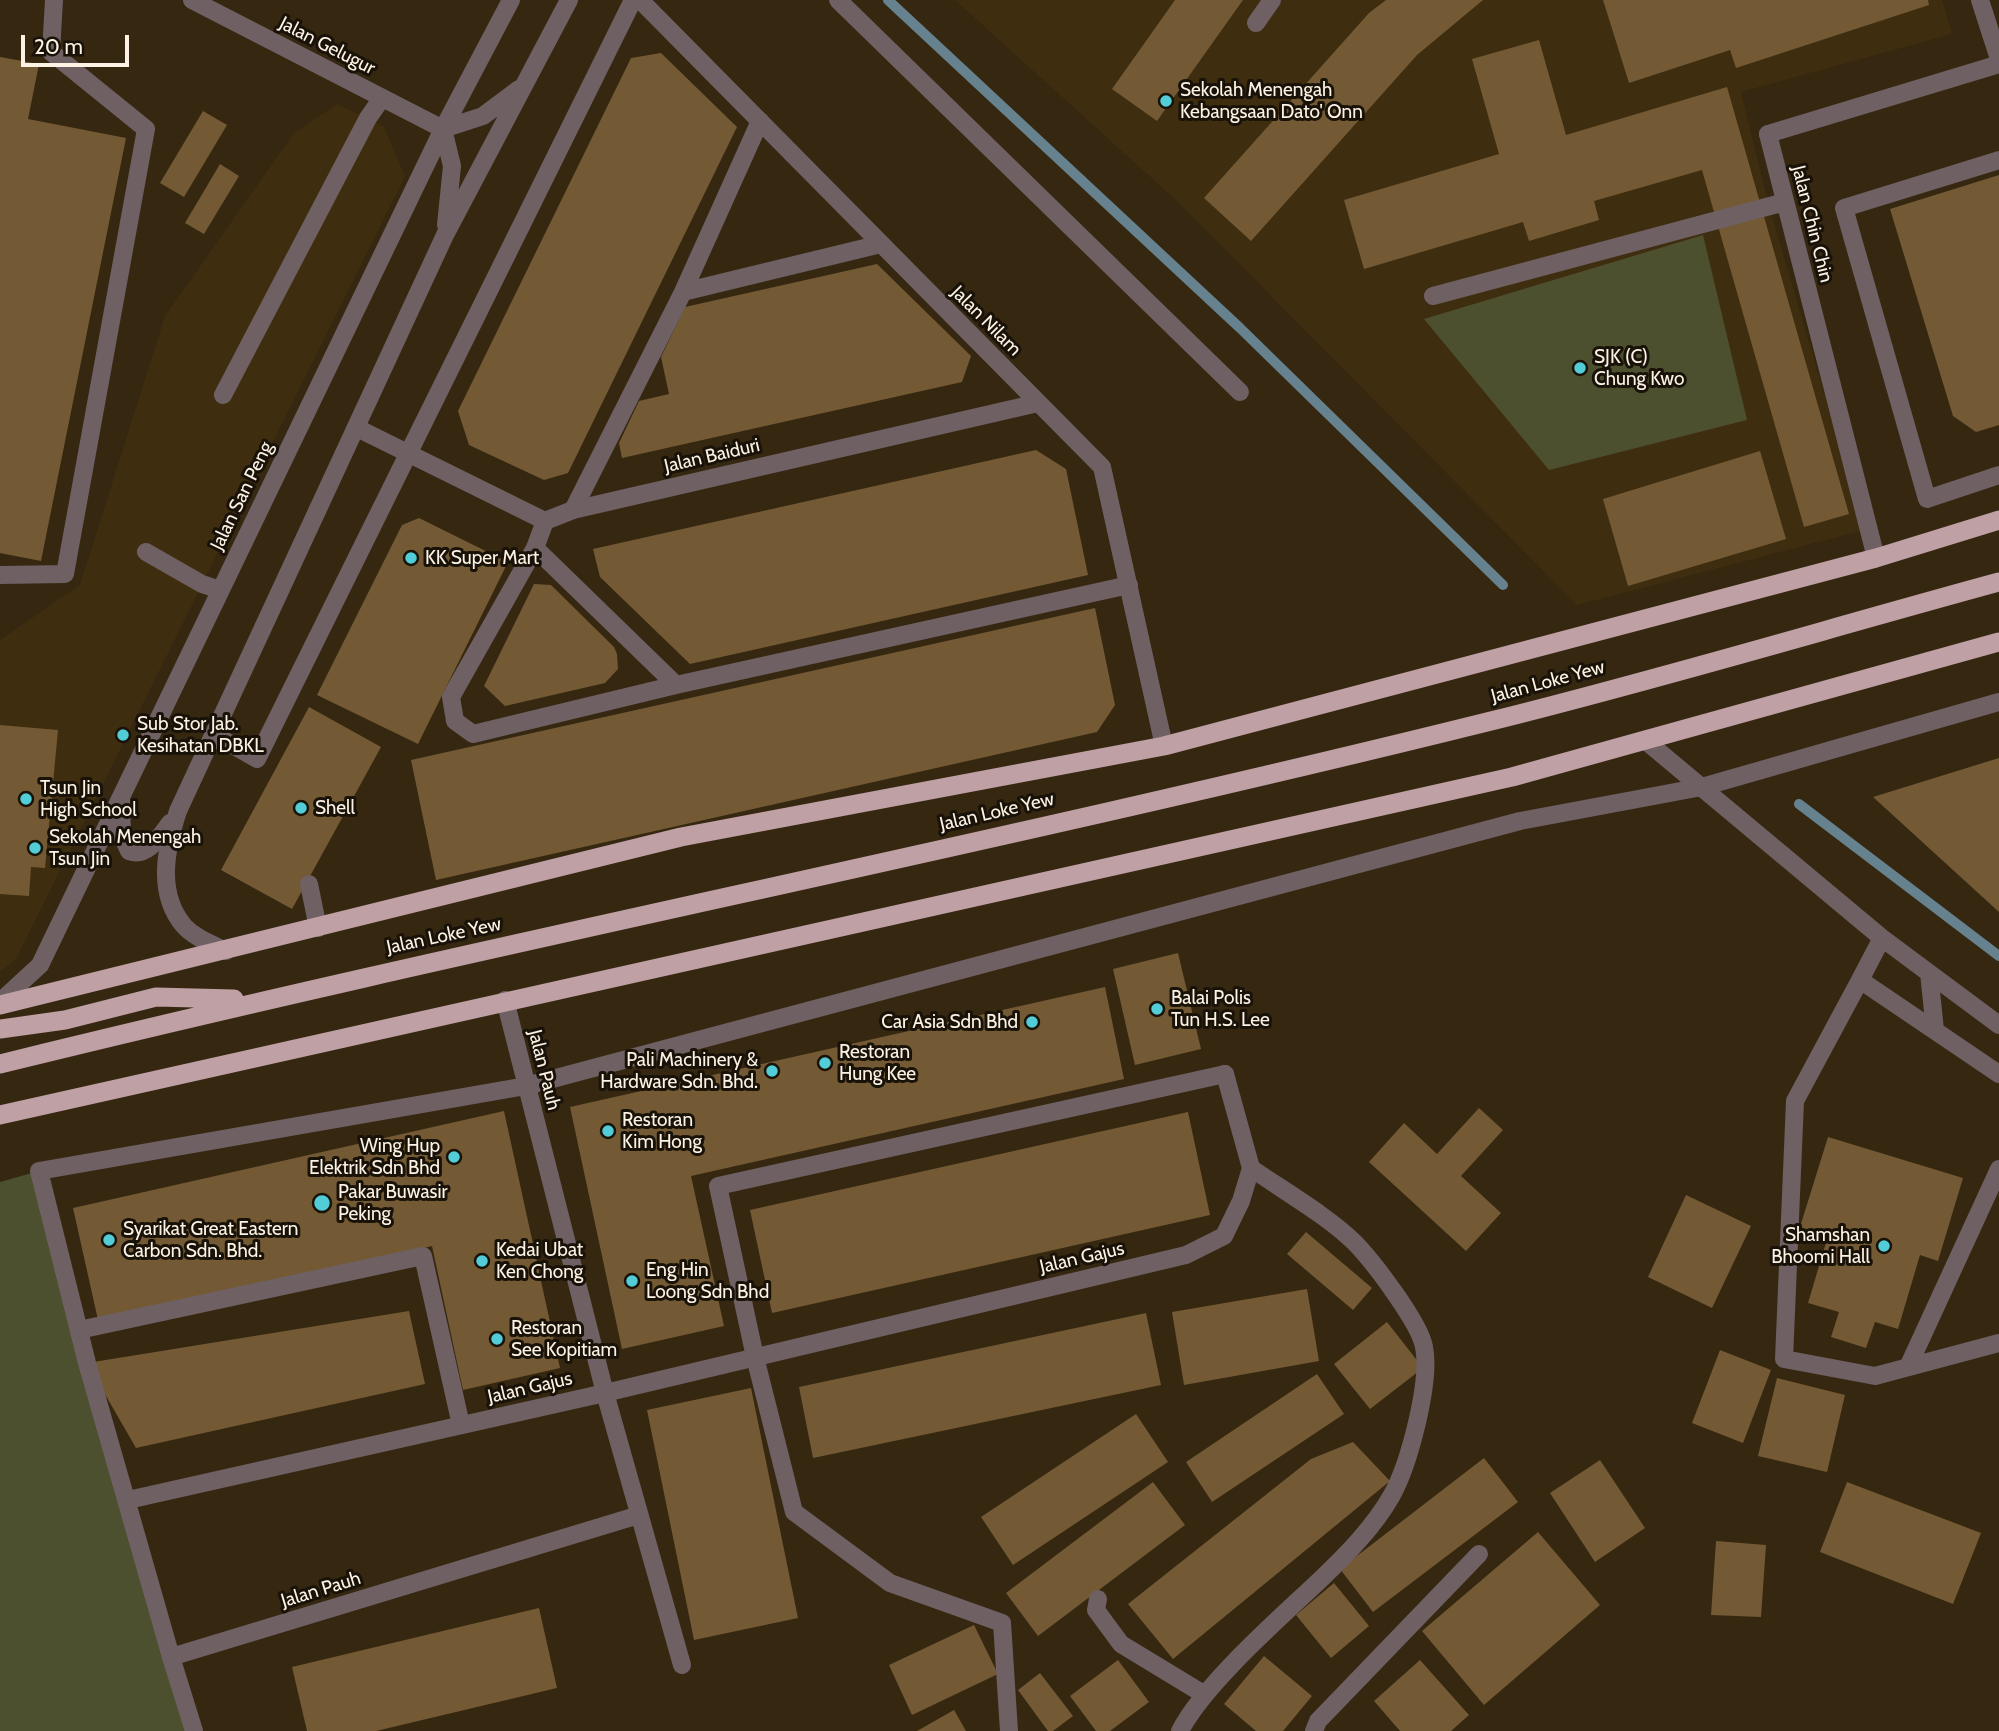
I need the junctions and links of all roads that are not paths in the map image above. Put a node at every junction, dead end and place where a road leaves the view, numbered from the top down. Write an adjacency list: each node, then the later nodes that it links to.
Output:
1 (54, 0): 34 (street)
2 (192, 0): 13 (street, Jalan Gelugur)
3 (511, 0): 15 (street, Jalan San Peng)
4 (569, 0): 12 (street)
5 (633, 0): 26 (street)
6 (640, 0): 14 (street, Jalan Nilam)
7 (838, 0): 22 (street)
8 (1272, 0): 10 (street)
9 (1980, 0): 11 (street)
10 (1256, 23)
11 (1999, 62): 17 (street, Jalan Chin Chin)
12 (523, 87): 15 (street); 18 (street)
13 (382, 98): 15 (street, Jalan Gelugur); 23 (street)
14 (760, 121): 19 (street, Jalan Nilam); 20 (street)
15 (443, 129): 18 (street); 37 (street, Jalan San Peng)
16 (1999, 160): 27 (street)
17 (1785, 202): 21 (street); 33 (street, Jalan Chin Chin)
18 (445, 236): 25 (street)
19 (881, 244): 20 (street); 24 (street, Jalan Nilam)
20 (683, 292): 28 (street)
21 (1433, 296)
22 (1240, 392)
23 (223, 395)
24 (1038, 403): 28 (street, Jalan Baiduri); 36 (street, Jalan Nilam)
25 (357, 428): 26 (street); 41 (street)
26 (408, 453): 30 (street); 41 (street)
27 (1999, 475)
28 (573, 510): 30 (street, Jalan Baiduri)
29 (1999, 520): 33 (highway)
30 (545, 521): 31 (street)
31 (535, 548): 39 (street); 39 (street)
32 (146, 552): 37 (street)
33 (1876, 558): 43 (highway)
34 (0, 575)
35 (1999, 582): 53 (highway, Jalan Loke Yew)
36 (1129, 585): 39 (street); 43 (street, Jalan Nilam)
37 (220, 590): 45 (street, Jalan San Peng)
38 (1999, 642): 42 (highway)
39 (676, 685)
40 (1999, 702): 44 (street)
41 (215, 735): 46 (street)
42 (1646, 741): 44 (street); 54 (highway)
43 (1164, 746): 48 (highway)
44 (1702, 787): 49 (street); 61 (street)
45 (121, 793): 46 (street); 55 (street, Jalan San Peng)
46 (178, 811): 50 (street)
47 (309, 884): 48 (street)
48 (317, 928): 50 (highway)
49 (1881, 938): 51 (street); 52 (street)
50 (226, 951): 55 (highway)
51 (1929, 973): 56 (street); 58 (street)
52 (1860, 980): 58 (street); 68 (street)
53 (263, 999): 57 (highway); 59 (highway, Jalan Loke Yew)
54 (505, 1000): 61 (street, Jalan Pauh); 62 (highway)
55 (0, 1003)
56 (1999, 1025)
57 (0, 1029)
58 (1935, 1030): 60 (street)
59 (0, 1063)
60 (1999, 1074)
61 (526, 1086): 65 (street); 69 (street, Jalan Pauh)
62 (0, 1115)
63 (1251, 1168): 67 (street, Jalan Gajus); 67 (street); 77 (street)
64 (1999, 1169): 68 (street)
65 (79, 1330): 70 (street); 71 (street)
66 (1999, 1343): 68 (street)
67 (755, 1357): 69 (street, Jalan Gajus); 79 (street)
68 (1908, 1367)
69 (605, 1393): 70 (street, Jalan Gajus); 72 (street, Jalan Pauh)
70 (461, 1425): 71 (street, Jalan Gajus)
71 (128, 1500): 75 (street)
72 (639, 1515): 75 (street, Jalan Pauh); 76 (street, Jalan Pauh)
73 (1479, 1554): 81 (street)
74 (1098, 1599): 77 (street)
75 (171, 1657): 78 (street)
76 (682, 1665)
77 (1205, 1695): 80 (street)
78 (194, 1731)
79 (1009, 1731)
80 (1180, 1731)
81 (1314, 1731)

